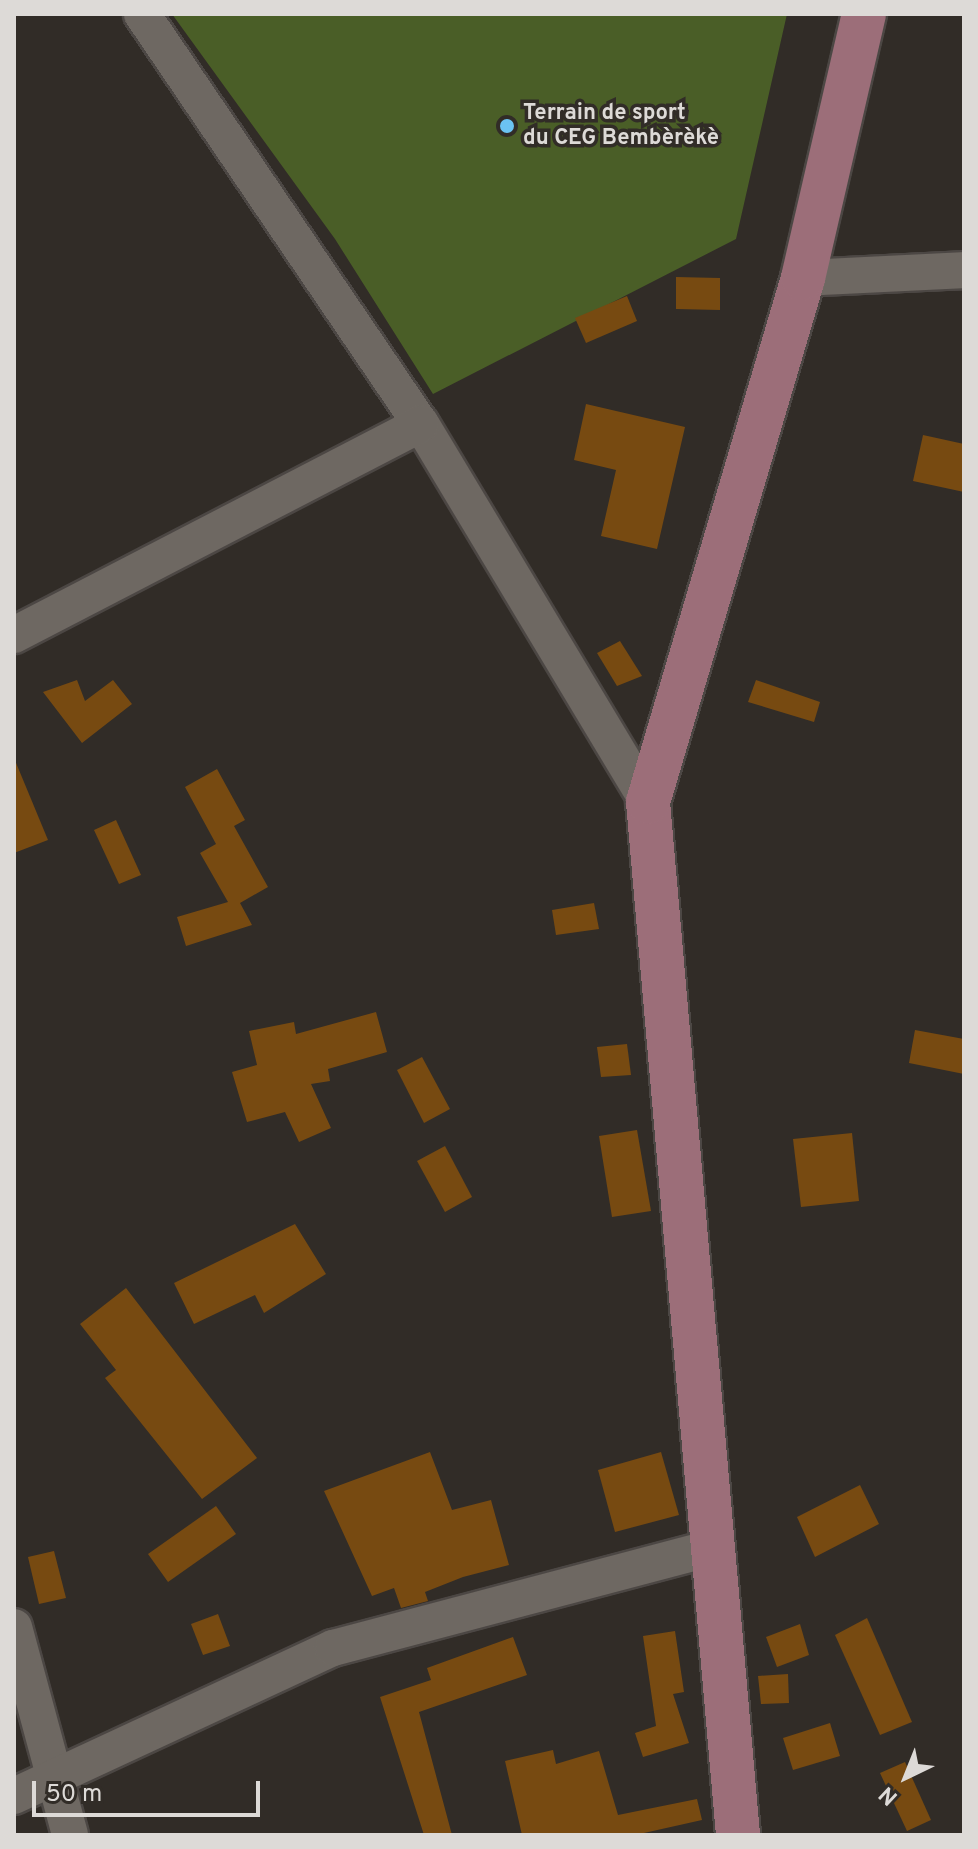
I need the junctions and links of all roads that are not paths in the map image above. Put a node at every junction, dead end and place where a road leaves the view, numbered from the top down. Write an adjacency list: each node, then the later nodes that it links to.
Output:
1 (142, 14): 5 (street)
2 (864, 14): 4 (main road)
3 (964, 270): 4 (street)
4 (803, 278): 7 (main road)
5 (421, 424): 6 (street); 7 (street)
6 (14, 635)
7 (648, 802): 8 (main road)
8 (716, 1547): 10 (street); 13 (main road)
9 (14, 1627): 10 (street)
10 (54, 1778): 11 (street); 12 (street)
11 (14, 1796)
12 (70, 1835)
13 (738, 1835)

